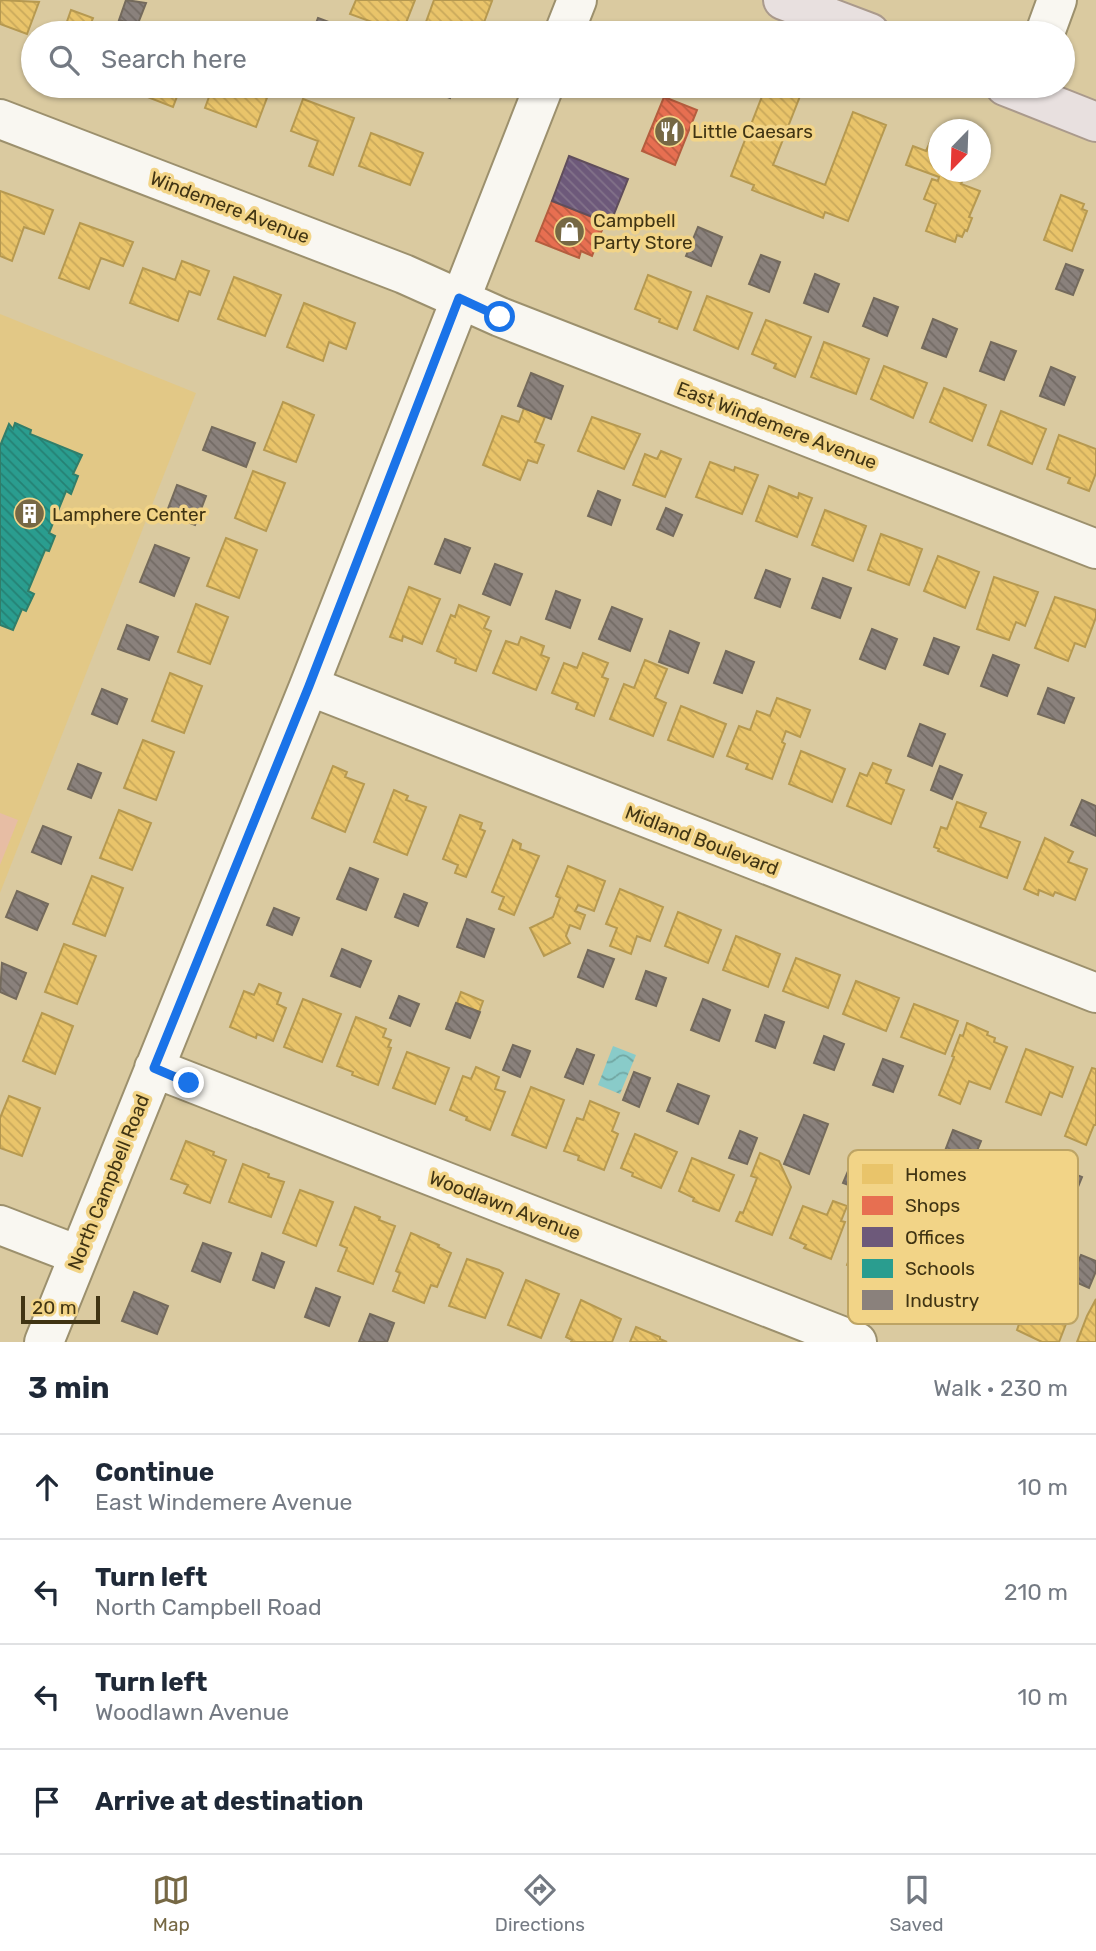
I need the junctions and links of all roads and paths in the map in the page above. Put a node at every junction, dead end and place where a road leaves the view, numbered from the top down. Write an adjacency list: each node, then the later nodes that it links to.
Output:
1 (577, 0): 4 (street)
2 (783, 0): 5 (main road)
3 (1057, 0): 6 (street)
4 (569, 21)
5 (838, 21)
6 (1049, 21)
7 (539, 98): 11 (street, North Campbell Road)
8 (1040, 98): 10 (main road)
9 (0, 119): 11 (street, Windemere Avenue)
10 (1096, 122)
11 (459, 298): 12 (street, East Windemere Avenue); 13 (street, North Campbell Road)
12 (1096, 549)
13 (309, 686): 14 (street, Midland Boulevard); 15 (street, North Campbell Road)
14 (1096, 993)
15 (154, 1068): 17 (street, North Campbell Road); 19 (street, Woodlawn Avenue)
16 (0, 1225): 17 (street)
17 (78, 1255): 18 (street, North Campbell Road)
18 (44, 1342)
19 (857, 1342)

